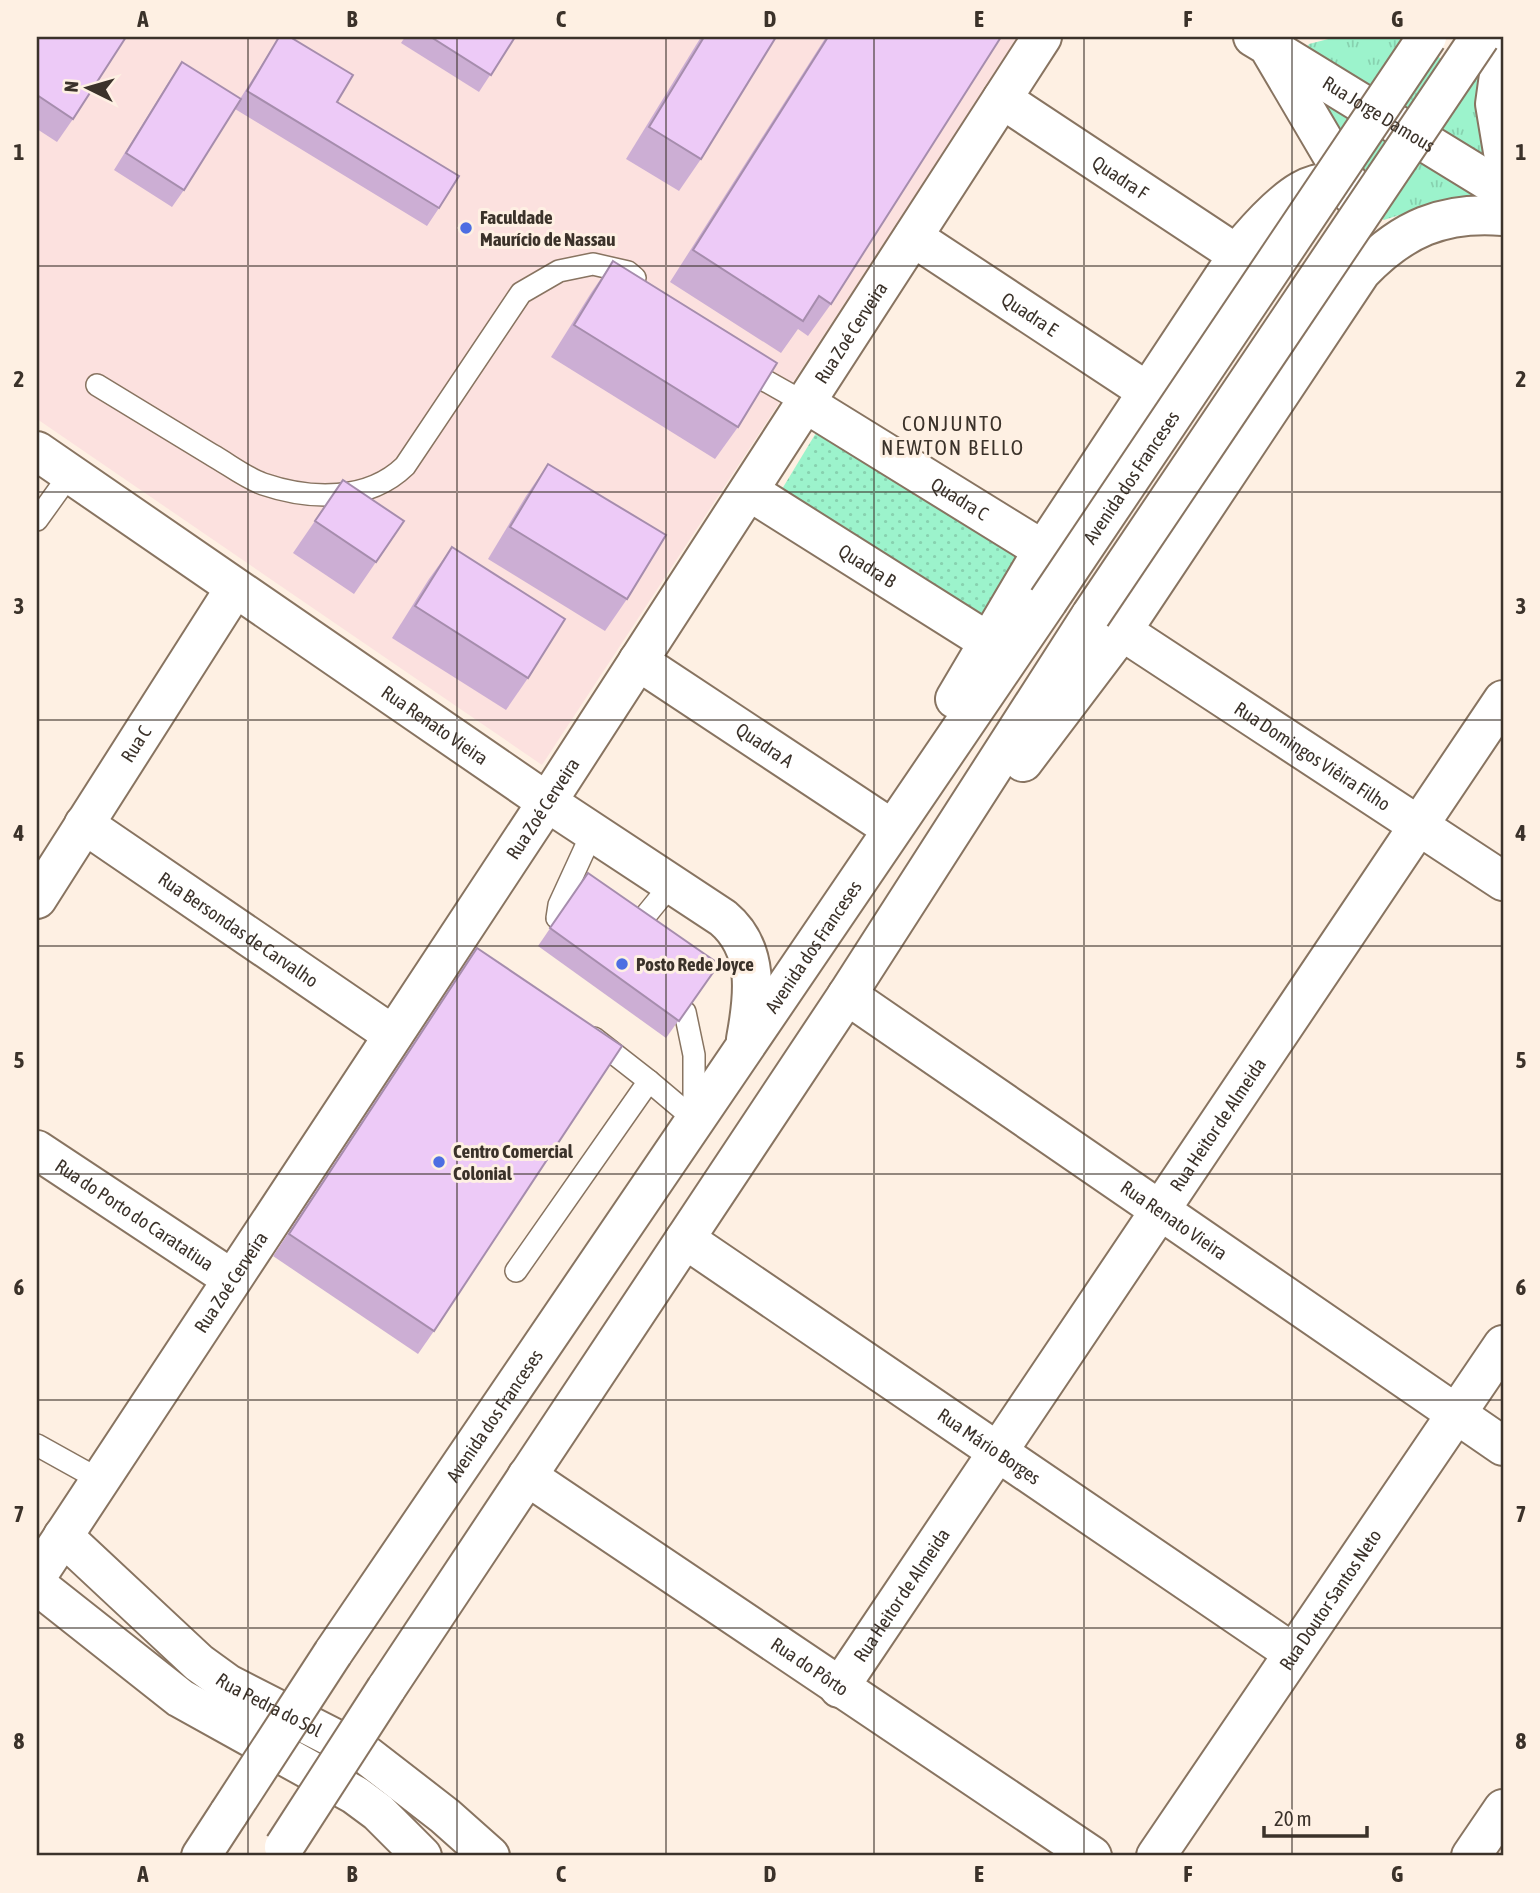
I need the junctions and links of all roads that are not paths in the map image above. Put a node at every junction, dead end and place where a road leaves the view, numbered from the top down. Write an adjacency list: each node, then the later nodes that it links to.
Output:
1 (1042, 37): 8 (street, Rua Zoé Cerveira)
2 (1427, 37): 34 (street, Avenida dos Franceses, bridge)
3 (1434, 37): 5 (street)
4 (1480, 37): 27 (street, bridge)
5 (1503, 38)
6 (1260, 42): 10 (street, Rua Jorge Damous); 11 (street)
7 (1503, 46): 9 (street)
8 (1002, 99): 13 (street, Rua Zoé Cerveira); 14 (street, Quadra F)
9 (1503, 152)
10 (1503, 190)
11 (1360, 206): 14 (street); 15 (street)
12 (1503, 216): 15 (street)
13 (913, 237): 19 (street, Quadra E); 20 (street, Rua Zoé Cerveira)
14 (1238, 255): 19 (street)
15 (1350, 290): 27 (street)
16 (651, 291): 18 (lane)
17 (725, 353): 20 (lane)
18 (97, 385)
19 (1148, 392): 25 (street)
20 (805, 403): 23 (street, Rua Zoé Cerveira); 25 (street, Quadra C)
21 (37, 451): 22 (street, Rua Renato Vieira)
22 (70, 474): 24 (lane); 26 (street, Rua Renato Vieira)
23 (749, 491): 28 (street, Quadra B); 29 (street, Rua Zoé Cerveira)
24 (37, 520)
25 (1043, 550): 28 (street)
26 (235, 588): 31 (street, Rua Renato Vieira); 32 (street, Rua C)
27 (1107, 623): 33 (street, Rua Domingos Viêira Filho); 41 (street)
28 (987, 640): 34 (street)
29 (638, 661): 31 (street, Rua Zoé Cerveira); 34 (street, Quadra A)
30 (1503, 700): 33 (street, Rua Heitor de Almeida)
31 (547, 802): 35 (street, Rua Renato Vieira); 44 (street, Rua Zoé Cerveira)
32 (84, 824): 38 (street, Rua C); 44 (street, Rua Bersondas de Carvalho)
33 (1418, 826): 36 (street, Rua Domingos Viêira Filho); 49 (street, Rua Heitor de Almeida)
34 (892, 829): 45 (street, Avenida dos Franceses)
35 (593, 831): 37 (street, Rua Renato Vieira); 39 (lane)
36 (1503, 881)
37 (673, 882): 40 (lane); 45 (street, Rua Renato Vieira)
38 (37, 899)
39 (557, 918)
40 (633, 931)
41 (847, 995): 49 (street, Rua Renato Vieira); 50 (street)
42 (685, 1012): 47 (lane)
43 (575, 1023): 46 (lane)
44 (393, 1035): 52 (street, Rua Zoé Cerveira)
45 (745, 1044): 47 (street, Avenida dos Franceses)
46 (649, 1081): 47 (lane); 51 (lane)
47 (694, 1119): 66 (street, Avenida dos Franceses, bridge)
48 (37, 1150): 52 (street, Rua do Porto do Caratatiua)
49 (1159, 1209): 54 (street, Rua Renato Vieira); 57 (street, Rua Heitor de Almeida)
50 (685, 1239): 57 (street, Rua Mário Borges); 58 (street)
51 (516, 1271)
52 (232, 1279): 59 (street, Rua Zoé Cerveira)
53 (1503, 1345): 54 (street, Rua Doutor Santos Neto)
54 (1457, 1414): 56 (street, Rua Renato Vieira); 62 (street, Rua Doutor Santos Neto)
55 (37, 1445): 59 (lane)
56 (1503, 1446)
57 (997, 1451): 62 (street, Rua Mário Borges); 63 (street, Rua Heitor de Almeida)
58 (527, 1476): 63 (street, Rua do Pôrto); 65 (street, bridge)
59 (100, 1480): 60 (street, Rua Zoé Cerveira)
60 (63, 1536): 61 (street, Rua Zoé Cerveira); 68 (street, Rua Pedra do Sol)
61 (37, 1577): 67 (street, Rua Pedra do Sol)
62 (1293, 1653): 70 (street, Rua Doutor Santos Neto)
63 (839, 1688): 69 (street, Rua do Pôrto)
64 (1503, 1809): 71 (street)
65 (281, 1851)
66 (201, 1856)
67 (422, 1856)
68 (490, 1856)
69 (1092, 1856)
70 (1156, 1856)
71 (1471, 1856)

